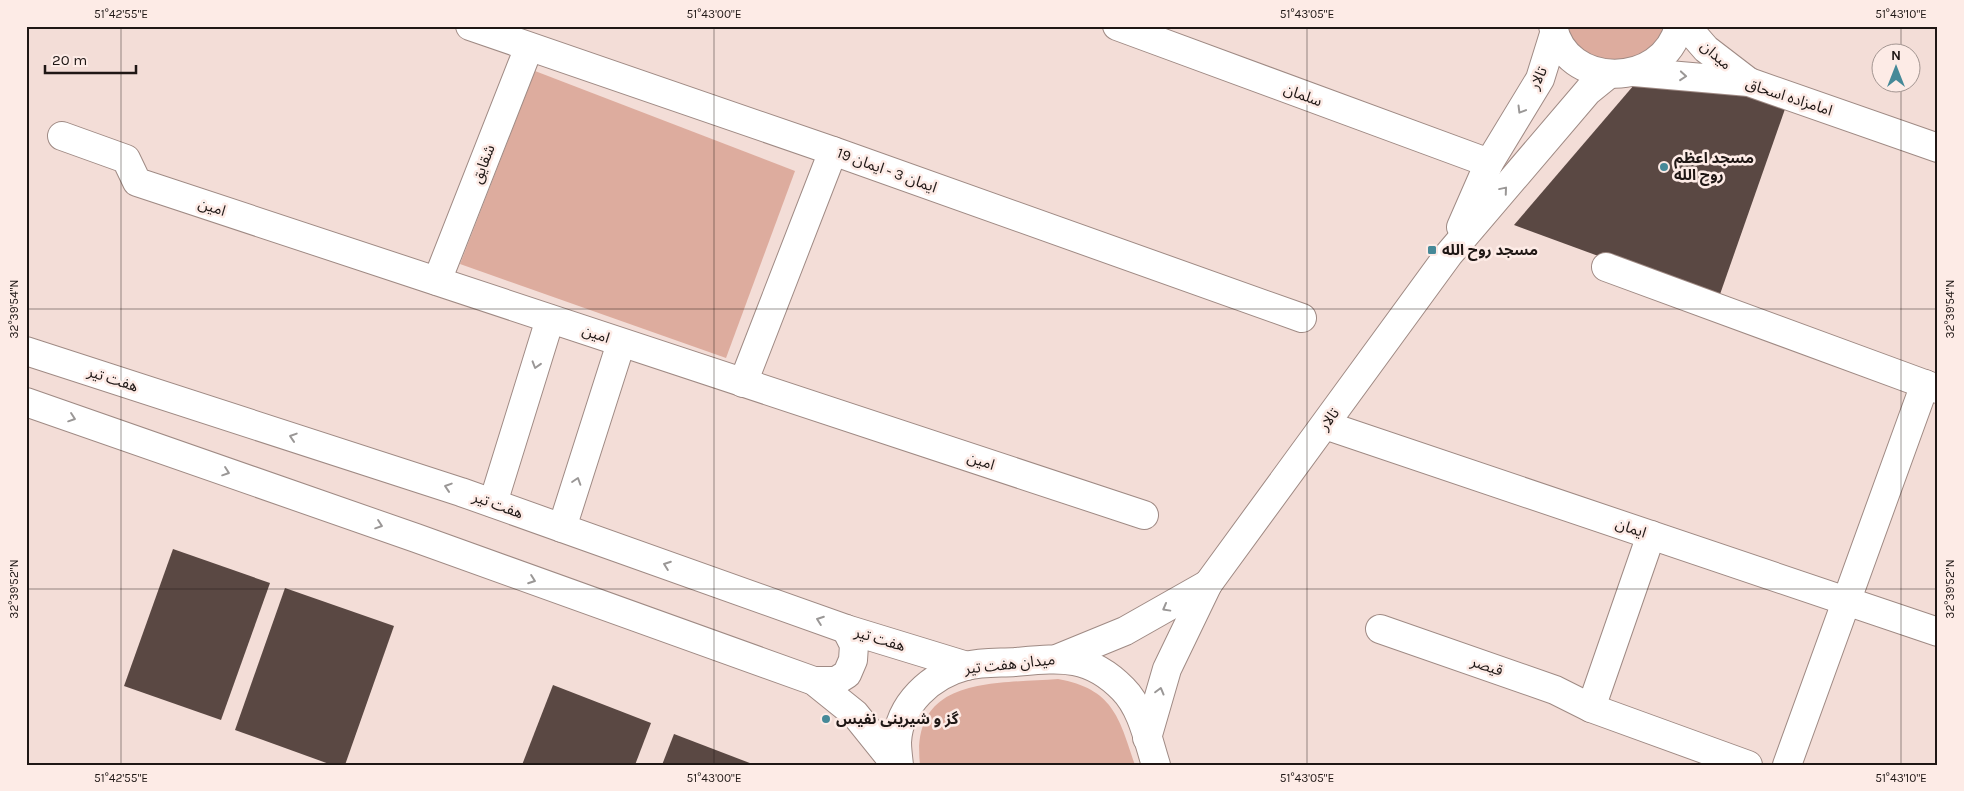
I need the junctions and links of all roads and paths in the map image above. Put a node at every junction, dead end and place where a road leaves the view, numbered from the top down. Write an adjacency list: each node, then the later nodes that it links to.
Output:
1 (470, 26): 6 (street, ایمان 3 - ایمان 19)
2 (1117, 26): 12 (street, سلمان)
3 (1679, 26): 7 (street)
4 (1686, 26): 8 (street, میدان)
5 (1554, 30): 7 (street); 12 (street, تالار, one-way to 12)
6 (529, 47): 11 (street, ایمان 3 - ایمان 19); 15 (street, شقایق)
7 (1622, 73): 8 (street, امامزاده اسحاق, one-way to 8); 13 (street, تالار, one-way to 7)
8 (1749, 82): 10 (street, امامزاده اسحاق)
9 (62, 136): 15 (street, امین)
10 (1938, 148)
11 (833, 151): 16 (street, ایمان 3 - ایمان 19); 20 (street)
12 (1489, 163): 13 (street, تالار)
13 (1449, 254): 23 (street, تالار)
14 (1606, 267): 21 (street)
15 (437, 281): 17 (street, امین)
16 (1302, 318)
17 (550, 319): 18 (street, امین); 24 (street, one-way to 24)
18 (621, 342): 20 (street, امین); 26 (street, one-way to 18)
19 (26, 351): 24 (street, هفت تیر, one-way to 19)
20 (743, 384): 25 (street, امین)
21 (1931, 387): 29 (street)
22 (26, 402): 35 (street, one-way to 35)
23 (1325, 425): 27 (street, ایمان); 28 (street, تالار)
24 (493, 503): 26 (street, هفت تیر)
25 (1144, 515)
26 (562, 528): 30 (street, هفت تیر, one-way to 26)
27 (1652, 535): 29 (street, ایمان); 36 (street)
28 (1208, 584): 33 (street, تالار, one-way to 33); 37 (street, تالار, one-way to 28)
29 (1845, 601): 32 (street, ایمان); 41 (street)
30 (846, 629): 34 (street, هفت تیر); 35 (street)
31 (1380, 629): 36 (street, قیصر)
32 (1938, 632)
33 (1059, 658): 34 (street, میدان هفت تیر); 37 (street, میدان هفت تیر)
34 (967, 666): 38 (street, میدان هفت تیر)
35 (814, 681): 38 (street)
36 (1591, 708): 40 (street, قیصر)
37 (1147, 738): 39 (street, میدان هفت تیر)
38 (897, 765)
39 (1156, 765)
40 (1748, 765)
41 (1788, 765)

